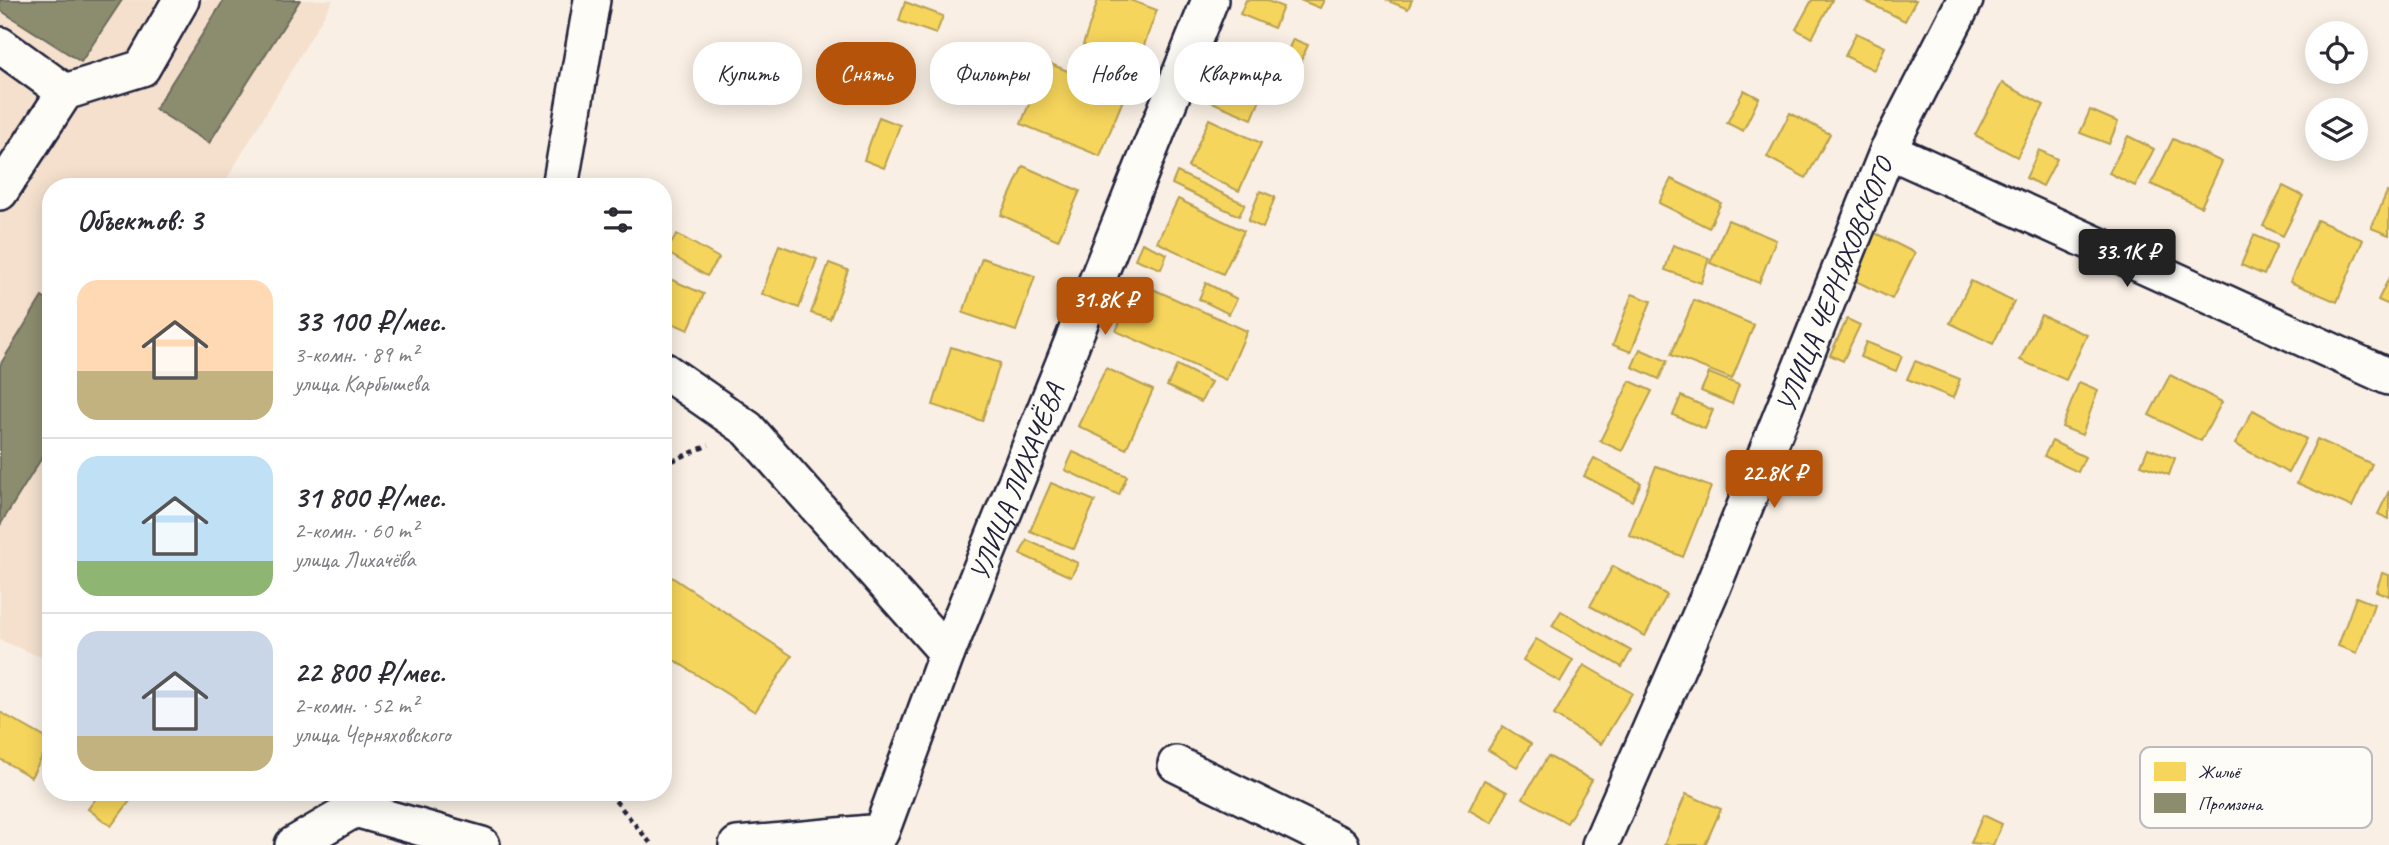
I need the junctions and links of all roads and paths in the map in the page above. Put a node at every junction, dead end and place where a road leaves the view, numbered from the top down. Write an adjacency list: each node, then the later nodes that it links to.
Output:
1 (181, 0): 6 (street)
2 (593, 0): 8 (street)
3 (1210, 0): 12 (street, УЛИЦА ЛИХАЧЁВА)
4 (1965, 0): 7 (street, УЛИЦА ЧЕРНЯХОВСКОГО)
5 (0, 45): 6 (street)
6 (65, 92): 9 (street)
7 (1888, 150): 11 (street); 21 (street, УЛИЦА ЧЕРНЯХОВСКОГО)
8 (562, 178)
9 (0, 192)
10 (672, 376): 12 (street)
11 (2389, 377)
12 (947, 653): 15 (street, УЛИЦА ЛИХАЧЁВА)
13 (1176, 764): 20 (street)
14 (616, 801): 18 (path)
15 (878, 838): 19 (street, УЛИЦА ЛИХАЧЁВА)
16 (293, 845): 17 (street)
17 (482, 845)
18 (652, 845)
19 (737, 845)
20 (1341, 845)
21 (1600, 845)

